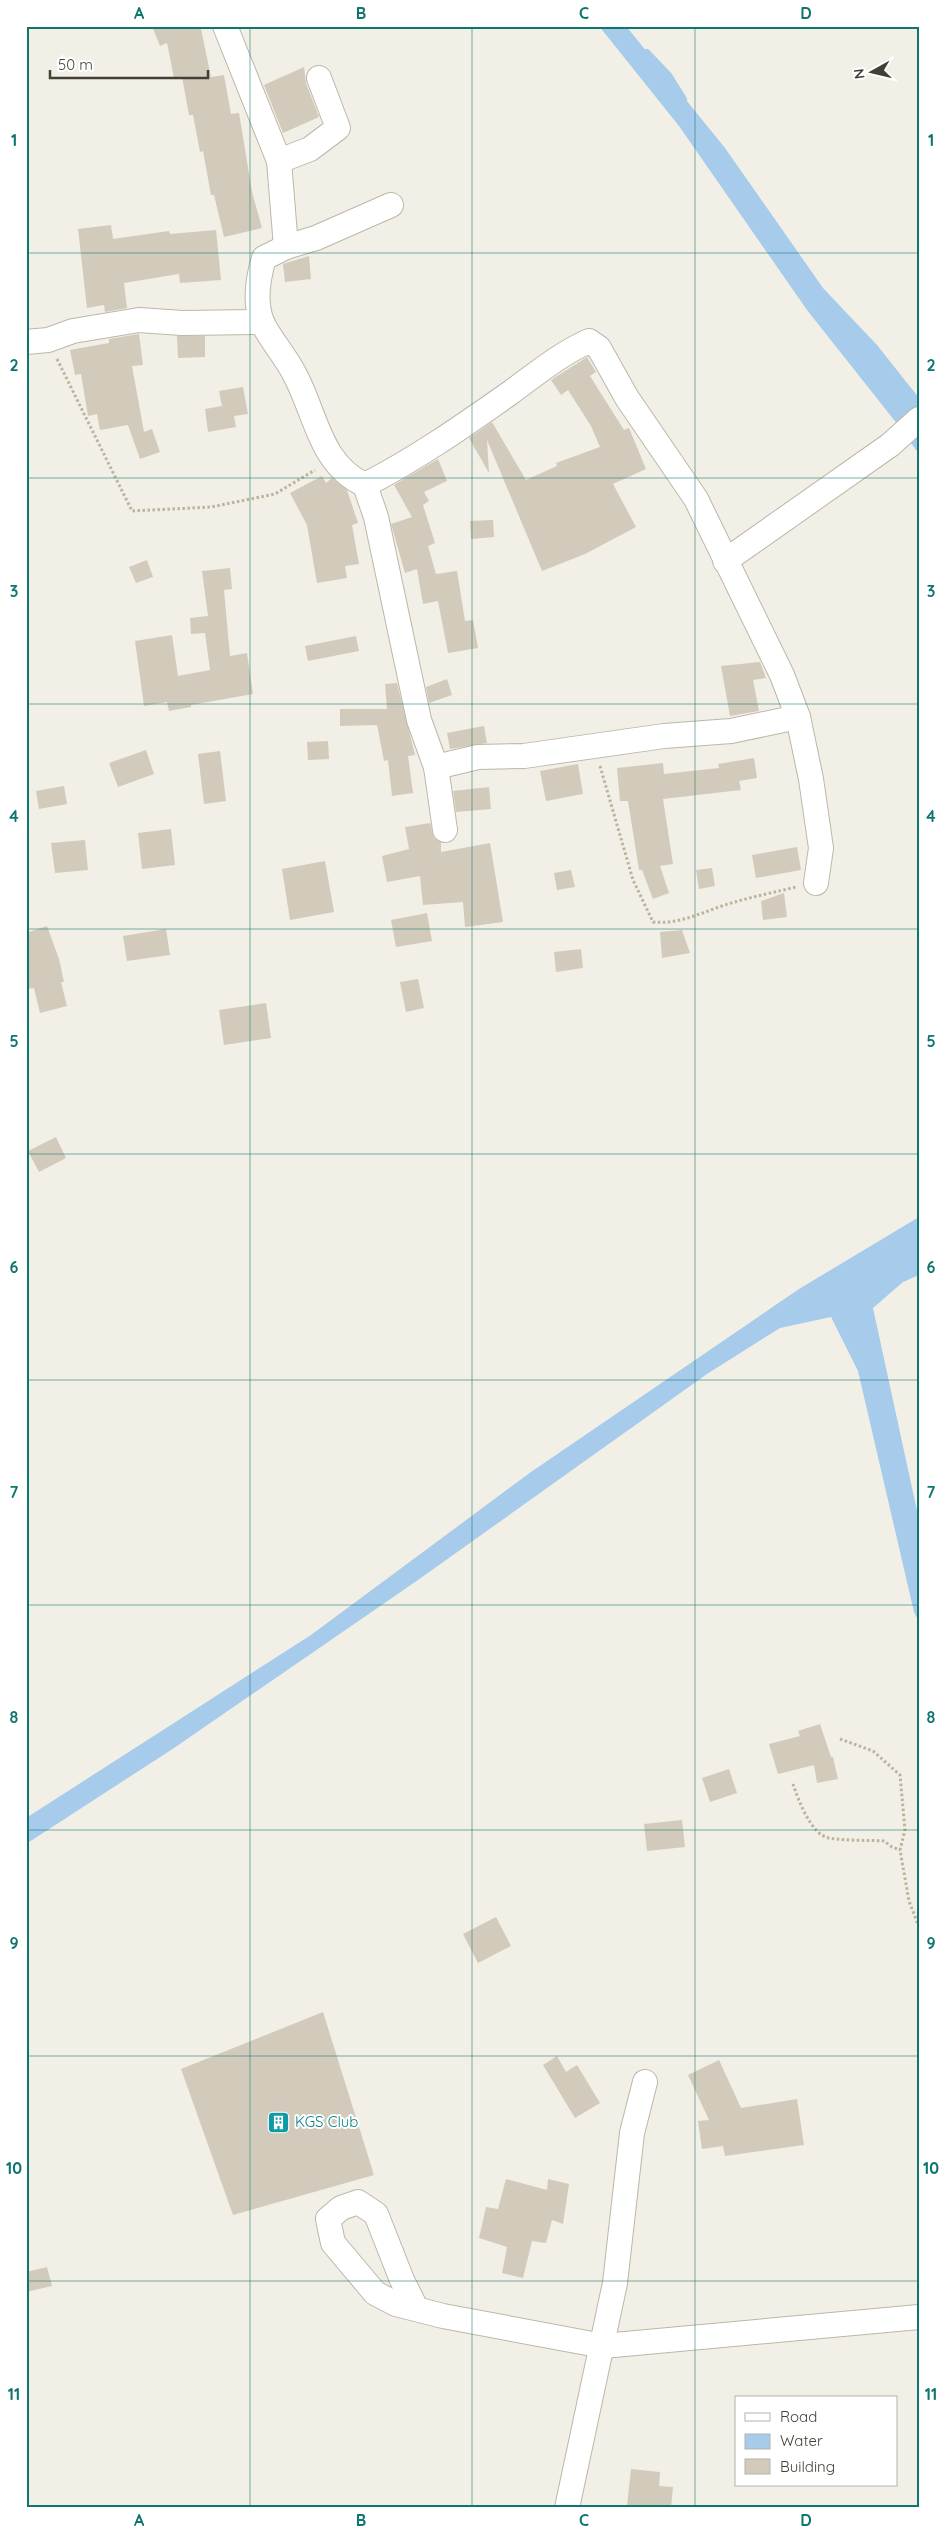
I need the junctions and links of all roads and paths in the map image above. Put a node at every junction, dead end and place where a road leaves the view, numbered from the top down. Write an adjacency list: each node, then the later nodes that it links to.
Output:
1 (225, 26): 3 (street)
2 (318, 78): 3 (street)
3 (278, 160): 5 (street)
4 (391, 205): 5 (street)
5 (286, 247): 6 (street)
6 (262, 322): 7 (street); 9 (street)
7 (37, 341): 9 (path)
8 (919, 419): 11 (street)
9 (333, 460): 10 (street)
10 (365, 485): 11 (street); 14 (street)
11 (724, 561): 12 (street)
12 (798, 717): 13 (street); 16 (street)
13 (594, 745): 14 (street); 16 (path)
14 (436, 767): 15 (street)
15 (444, 830)
16 (816, 882)
17 (840, 1740): 19 (path)
18 (793, 1784): 19 (path)
19 (900, 1850): 20 (path)
20 (919, 1927)
21 (645, 2082): 24 (street)
22 (416, 2308): 24 (street)
23 (919, 2318): 24 (street)
24 (603, 2346): 25 (street)
25 (567, 2508)

